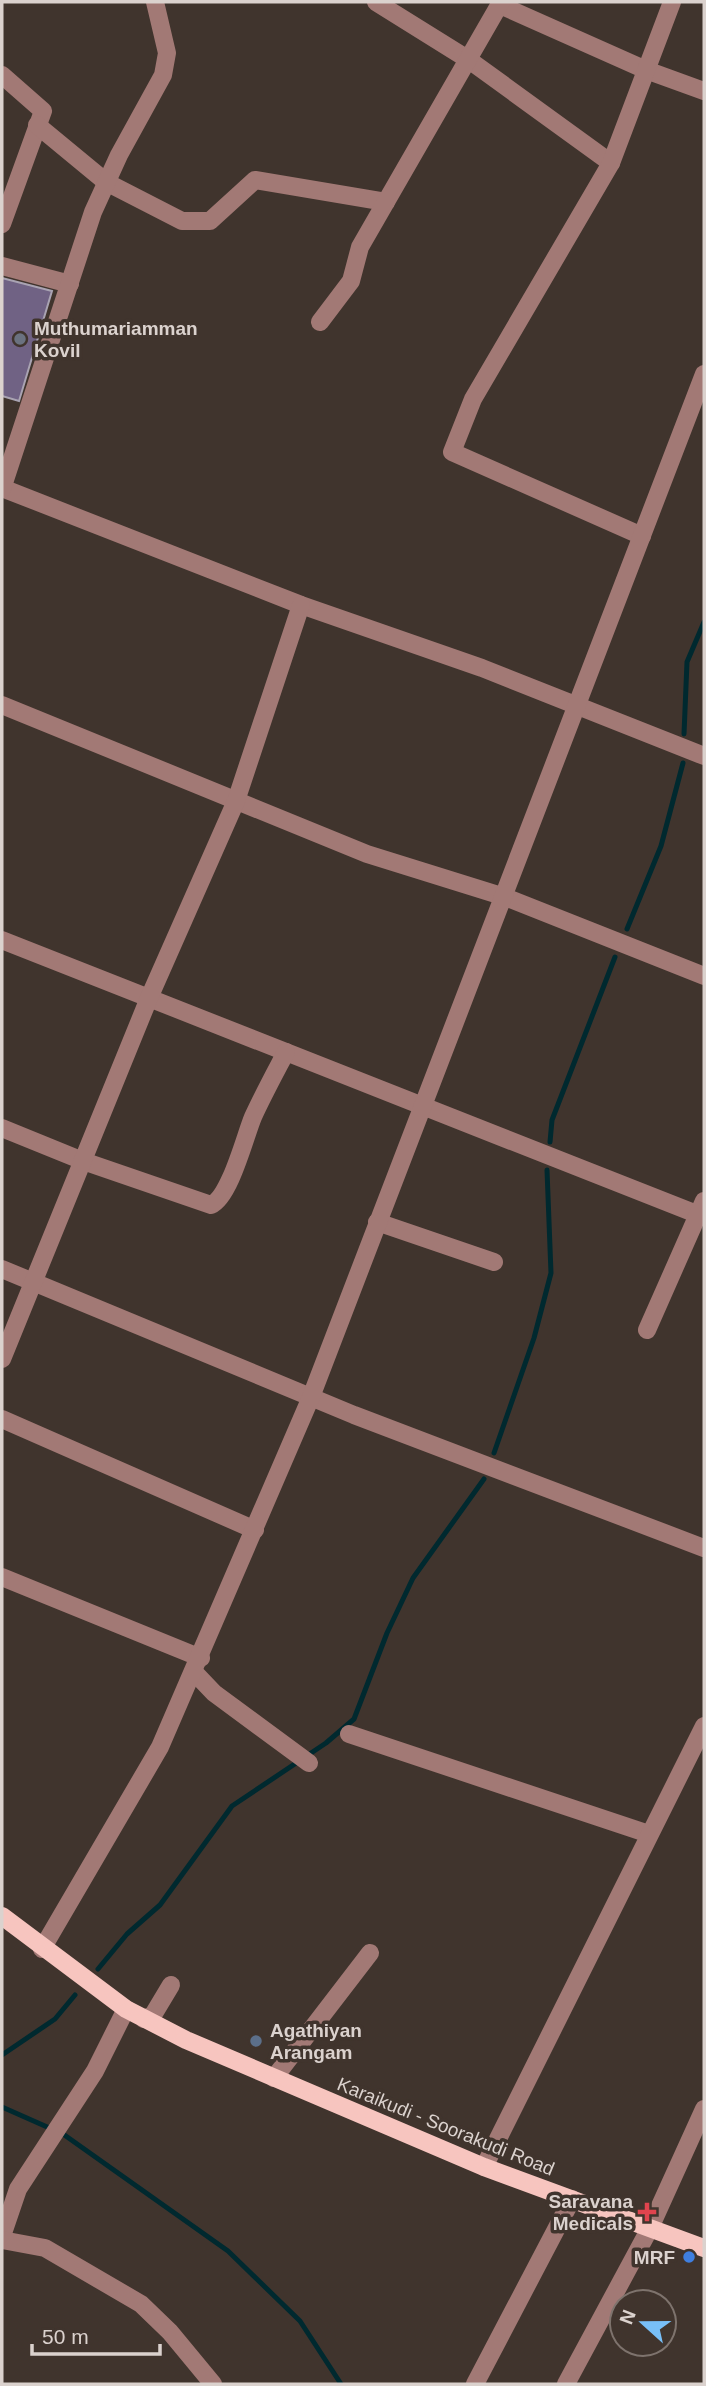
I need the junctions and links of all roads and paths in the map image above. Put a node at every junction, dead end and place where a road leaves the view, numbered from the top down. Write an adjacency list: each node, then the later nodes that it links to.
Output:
1 (155, 2): 11 (street)
2 (376, 2): 5 (street)
3 (672, 2): 6 (street)
4 (501, 3): 5 (street); 6 (street)
5 (469, 60): 10 (street); 12 (street)
6 (646, 70): 8 (street); 10 (street)
7 (2, 75): 9 (street)
8 (704, 91)
9 (37, 125): 11 (street); 13 (street)
10 (611, 163): 19 (street)
11 (106, 183): 12 (street); 15 (street)
12 (386, 202): 16 (street)
13 (2, 224)
14 (2, 266): 15 (street)
15 (70, 284): 18 (street)
16 (320, 322)
17 (704, 374): 19 (street)
18 (2, 488): 20 (street)
19 (642, 536): 22 (street)
20 (301, 605): 22 (street); 24 (street)
21 (2, 705): 24 (street)
22 (576, 707): 23 (street); 25 (street)
23 (704, 756)
24 (236, 802): 25 (street); 28 (street)
25 (505, 897): 27 (street); 30 (street)
26 (2, 940): 28 (street)
27 (704, 976)
28 (149, 998): 29 (street); 32 (street)
29 (286, 1052): 30 (street); 32 (street)
30 (421, 1106): 33 (street); 34 (street)
31 (2, 1128): 32 (street)
32 (83, 1161): 37 (street)
33 (703, 1211): 38 (street)
34 (377, 1222): 35 (street); 40 (street)
35 (494, 1262)
36 (2, 1269): 37 (street)
37 (34, 1283): 39 (street); 40 (street)
38 (647, 1330)
39 (2, 1359)
40 (311, 1397): 42 (street); 43 (street)
41 (2, 1419): 42 (street)
42 (255, 1530): 45 (street)
43 (704, 1548)
44 (2, 1577): 45 (street)
45 (197, 1665): 48 (street); 51 (street)
46 (704, 1726): 49 (street)
47 (349, 1734): 49 (street)
48 (309, 1763)
49 (649, 1834): 58 (street)
50 (2, 1916): 51 (main road, Karaikudi - Soorakudi Road)
51 (42, 1949): 54 (main road, Karaikudi - Soorakudi Road)
52 (370, 1953): 56 (street)
53 (171, 1985): 55 (street)
54 (126, 2010): 55 (main road, Karaikudi - Soorakudi Road); 61 (street)
55 (144, 2019): 56 (main road, Karaikudi - Soorakudi Road)
56 (274, 2078): 58 (main road, Karaikudi - Soorakudi Road)
57 (704, 2109): 60 (street)
58 (484, 2167): 59 (main road, Karaikudi - Soorakudi Road)
59 (572, 2199): 60 (main road, Karaikudi - Soorakudi Road); 64 (street)
60 (650, 2228): 62 (main road, Karaikudi - Soorakudi Road); 65 (street)
61 (2, 2238): 63 (street)
62 (704, 2248)
63 (213, 2384)
64 (475, 2384)
65 (566, 2384)

